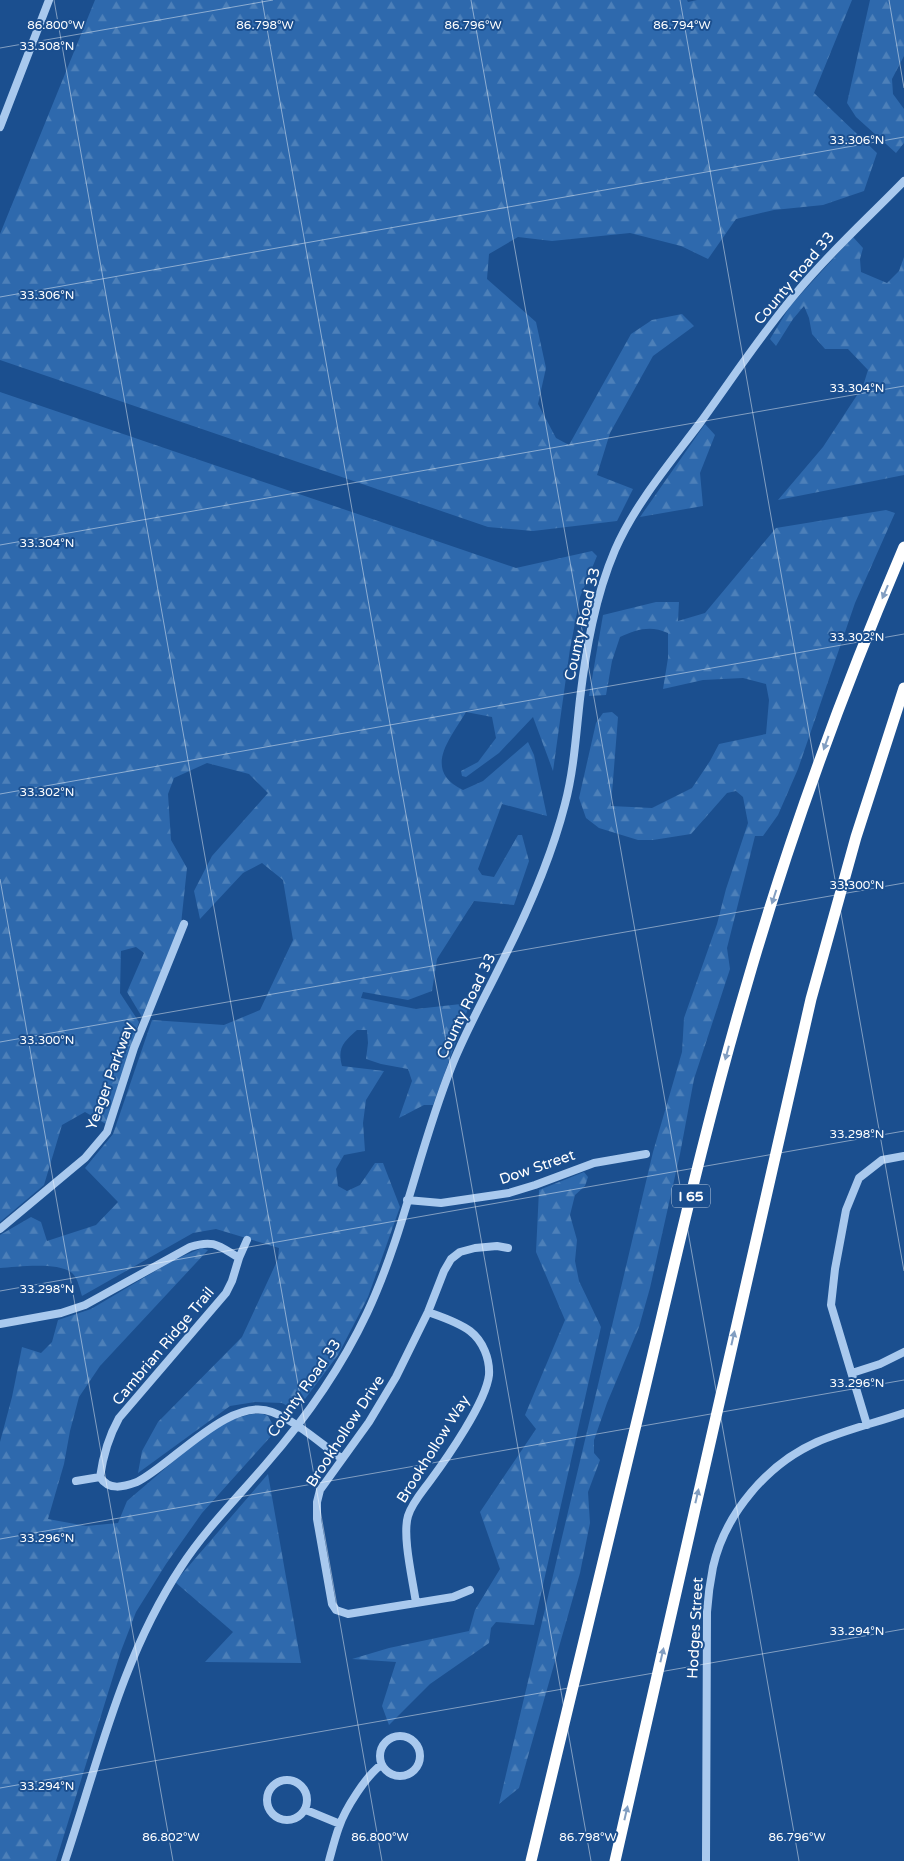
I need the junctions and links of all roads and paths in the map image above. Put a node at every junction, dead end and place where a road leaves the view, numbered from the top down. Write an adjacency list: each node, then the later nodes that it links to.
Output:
1 (49, 0): 2 (street)
2 (0, 127)
3 (904, 182): 9 (street, County Road 33)
4 (904, 547): 31 (highway, I 65, one-way to 31)
5 (904, 688): 32 (highway, one-way to 5)
6 (184, 924): 10 (street, Yeager Parkway)
7 (646, 1154): 9 (street, Dow Street)
8 (904, 1156): 17 (street)
9 (407, 1200): 19 (street, County Road 33)
10 (0, 1229)
11 (246, 1240): 13 (street, Cambrian Ridge Trail)
12 (508, 1248): 14 (street, Brookhollow Drive)
13 (239, 1258): 15 (street); 22 (street, Cambrian Ridge Trail)
14 (428, 1312): 21 (street, Brookhollow Drive); 25 (street, Brookhollow Way)
15 (0, 1324)
16 (904, 1352): 17 (street)
17 (852, 1373): 20 (street)
18 (904, 1413): 20 (street, Hodges Street)
19 (296, 1426): 21 (street); 22 (street); 29 (street, County Road 33)
20 (867, 1426): 33 (street, Hodges Street)
21 (341, 1458): 25 (street, Brookhollow Drive)
22 (100, 1477): 23 (street)
23 (76, 1481)
24 (470, 1590): 25 (street, Brookhollow Drive)
25 (416, 1603)
26 (381, 1765): 26 (street); 28 (street)
27 (306, 1810): 27 (street); 28 (street)
28 (340, 1824): 30 (street)
29 (64, 1861)
30 (329, 1861)
31 (530, 1861)
32 (615, 1861)
33 (706, 1861)

